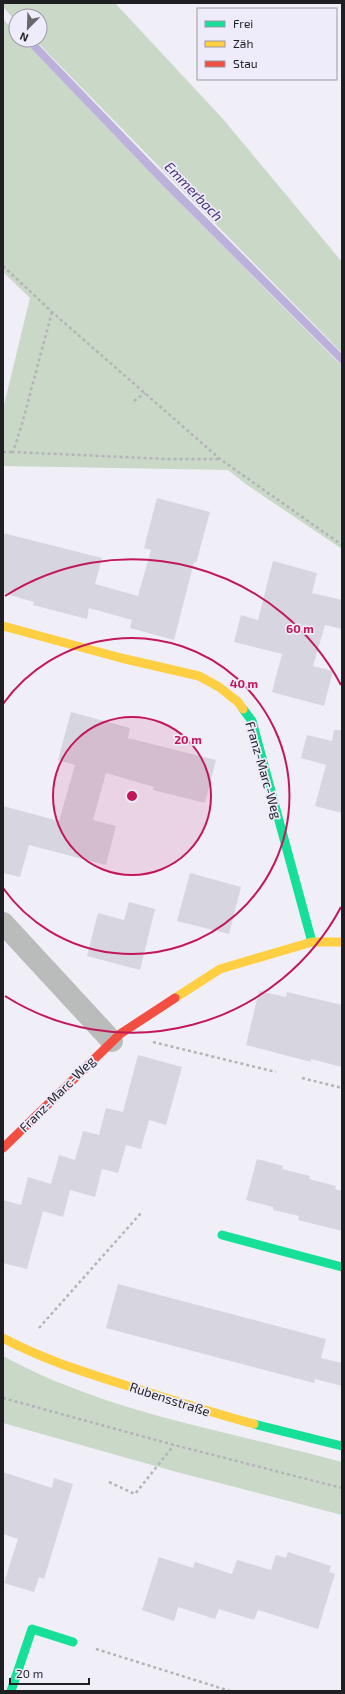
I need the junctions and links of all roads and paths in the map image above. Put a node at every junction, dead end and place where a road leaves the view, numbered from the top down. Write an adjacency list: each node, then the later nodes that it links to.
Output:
1 (3, 266): 2 (path)
2 (52, 312): 3 (path); 6 (path)
3 (145, 393): 4 (path); 7 (path)
4 (134, 401)
5 (3, 452): 6 (path)
6 (13, 452): 7 (path)
7 (220, 459): 8 (path)
8 (342, 545)
9 (3, 626): 11 (street, Franz-Marc-Weg)
10 (3, 923): 13 (street)
11 (312, 942): 12 (street, Franz-Marc-Weg); 13 (street, Franz-Marc-Weg)
12 (342, 942)
13 (116, 1037): 14 (path); 17 (street, Franz-Marc-Weg)
14 (276, 1072)
15 (302, 1078): 16 (path)
16 (342, 1088)
17 (3, 1148)
18 (141, 1213): 22 (path)
19 (222, 1236): 20 (street)
20 (342, 1267)
21 (3, 1338): 22 (street, Rubensstraße)
22 (22, 1348): 25 (street, Rubensstraße)
23 (3, 1398): 24 (path)
24 (174, 1445): 26 (path); 27 (path)
25 (342, 1446)
26 (109, 1482)
27 (342, 1488)
28 (73, 1642): 29 (street); 30 (path)
29 (11, 1691)
30 (230, 1691)

